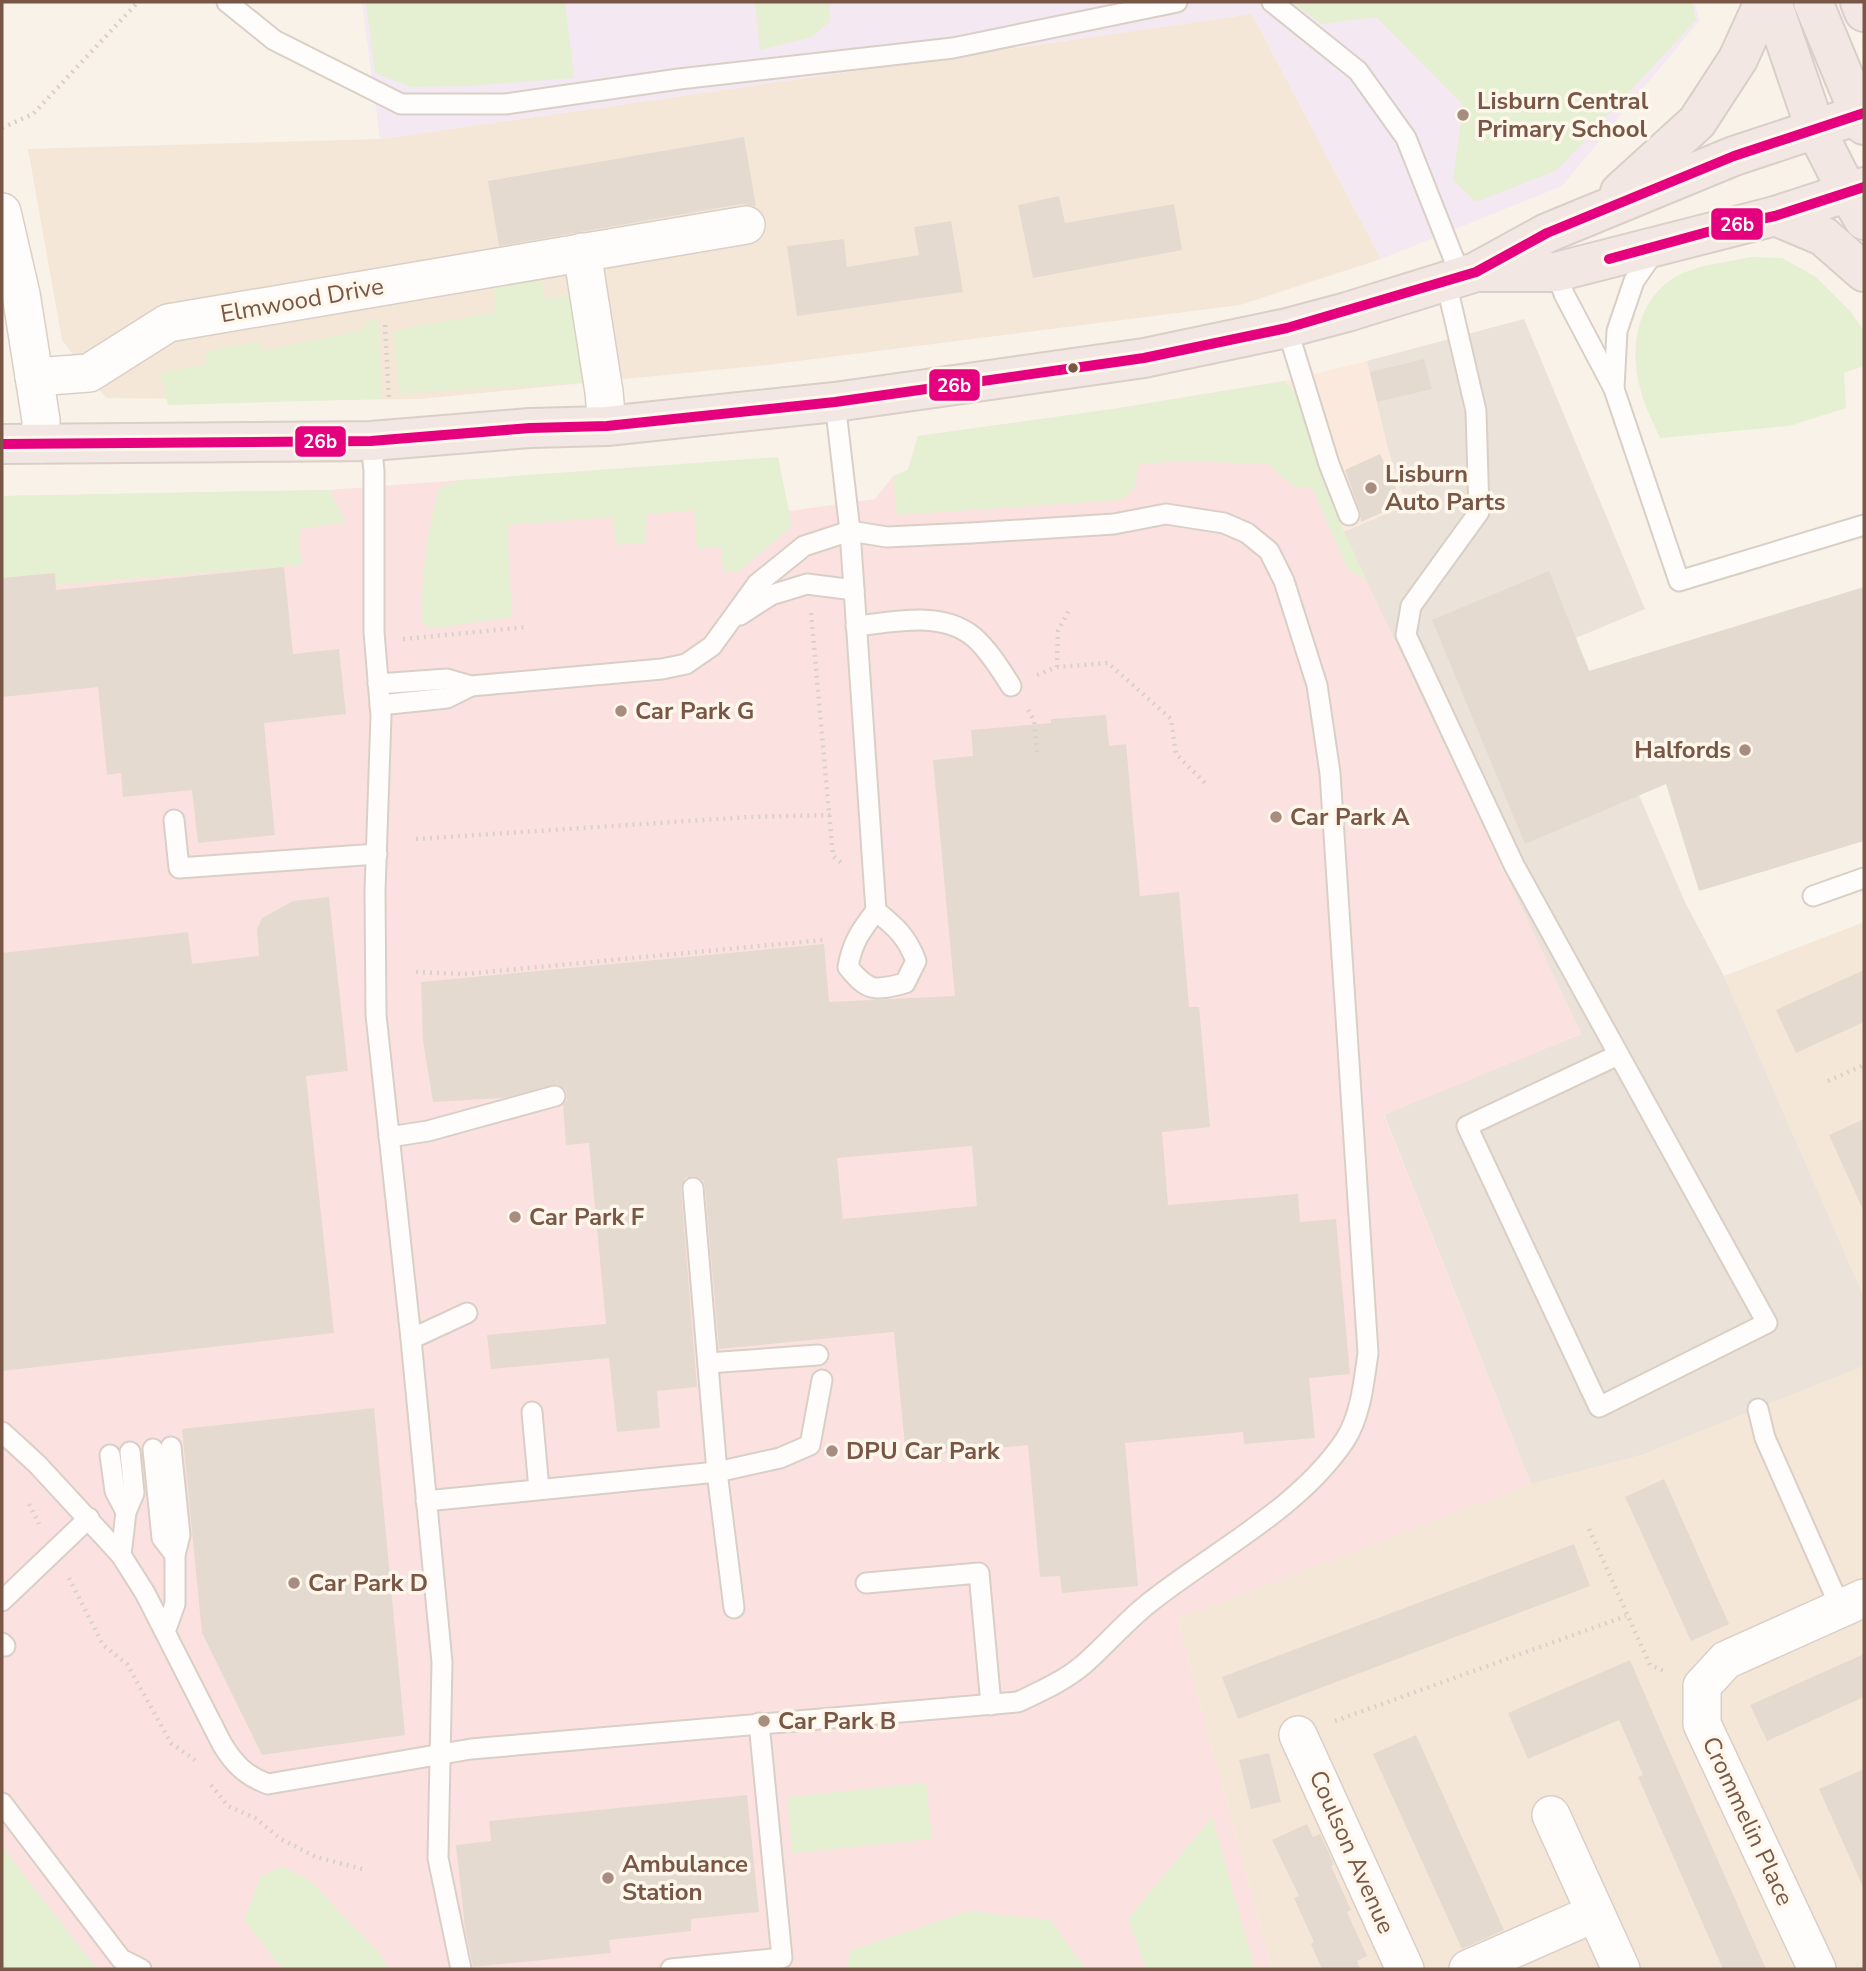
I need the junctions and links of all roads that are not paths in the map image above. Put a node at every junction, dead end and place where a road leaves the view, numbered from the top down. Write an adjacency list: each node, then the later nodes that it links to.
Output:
1 (227, 2): 2 (lane)
2 (1177, 2)
3 (1272, 2): 21 (lane)
4 (1764, 2): 13 (highway)
5 (1772, 2): 10 (highway)
6 (1812, 2): 9 (highway)
7 (1860, 2): 8 (highway)
8 (1864, 12)
9 (1863, 117): 10 (highway)
10 (1815, 128): 11 (highway); 13 (highway)
11 (1859, 200): 14 (highway)
12 (2, 212): 23 (street)
13 (1598, 212): 16 (highway)
14 (1775, 216): 17 (highway); 20 (highway)
15 (746, 225): 18 (street, Elmwood Drive)
16 (1546, 233): 19 (lane); 21 (highway)
17 (1657, 247): 19 (highway); 24 (lane)
18 (582, 252): 23 (street, Elmwood Drive); 26 (street)
19 (1556, 272): 21 (highway); 24 (lane)
20 (1864, 272)
21 (1461, 277): 22 (highway); 45 (lane)
22 (1287, 328): 25 (highway); 30 (lane)
23 (34, 377): 29 (street)
24 (1614, 389): 31 (lane)
25 (835, 402): 26 (highway); 32 (lane)
26 (607, 426): 27 (highway)
27 (371, 441): 29 (highway); 36 (lane)
28 (2, 444): 29 (highway)
29 (41, 444)
30 (1349, 515)
31 (1864, 525)
32 (850, 531): 33 (lane); 34 (lane); 71 (lane)
33 (854, 590): 34 (lane); 35 (lane)
34 (733, 619): 37 (lane)
35 (856, 626): 38 (lane); 44 (lane)
36 (378, 684): 37 (lane); 39 (lane)
37 (471, 685): 39 (lane)
38 (1011, 686)
39 (380, 705): 41 (lane)
40 (174, 820): 41 (lane)
41 (377, 854): 47 (lane)
42 (1864, 878): 43 (lane)
43 (1813, 896)
44 (876, 901): 44 (lane)
45 (1618, 1055): 45 (lane)
46 (555, 1096): 47 (lane)
47 (389, 1138): 50 (lane)
48 (693, 1188): 52 (lane)
49 (467, 1313): 50 (lane)
50 (411, 1339): 62 (lane)
51 (818, 1355): 52 (lane)
52 (708, 1363): 60 (lane)
53 (822, 1380): 60 (lane)
54 (1758, 1409): 68 (lane)
55 (532, 1412): 61 (lane)
56 (2, 1432): 64 (lane)
57 (162, 1448): 70 (lane)
58 (130, 1452): 63 (lane)
59 (110, 1454): 63 (lane)
60 (717, 1472): 61 (lane); 69 (lane)
61 (539, 1489): 62 (lane)
62 (426, 1501): 74 (lane)
63 (126, 1512): 65 (lane)
64 (89, 1518): 65 (lane); 67 (lane)
65 (121, 1555): 70 (lane)
66 (866, 1583): 71 (lane)
67 (6, 1589)
68 (1853, 1603): 84 (street, Crommelin Place)
69 (734, 1608)
70 (165, 1632): 74 (lane)
71 (991, 1705): 72 (lane)
72 (759, 1723): 74 (lane); 80 (lane)
73 (1298, 1735): 81 (street, Coulson Avenue)
74 (440, 1754): 79 (lane)
75 (2, 1803): 78 (lane)
76 (1551, 1815): 77 (street)
77 (1595, 1913): 82 (street); 83 (street)
78 (141, 1969)
79 (461, 1969)
80 (671, 1969)
81 (1405, 1969)
82 (1468, 1969)
83 (1620, 1969)
84 (1816, 1969)

